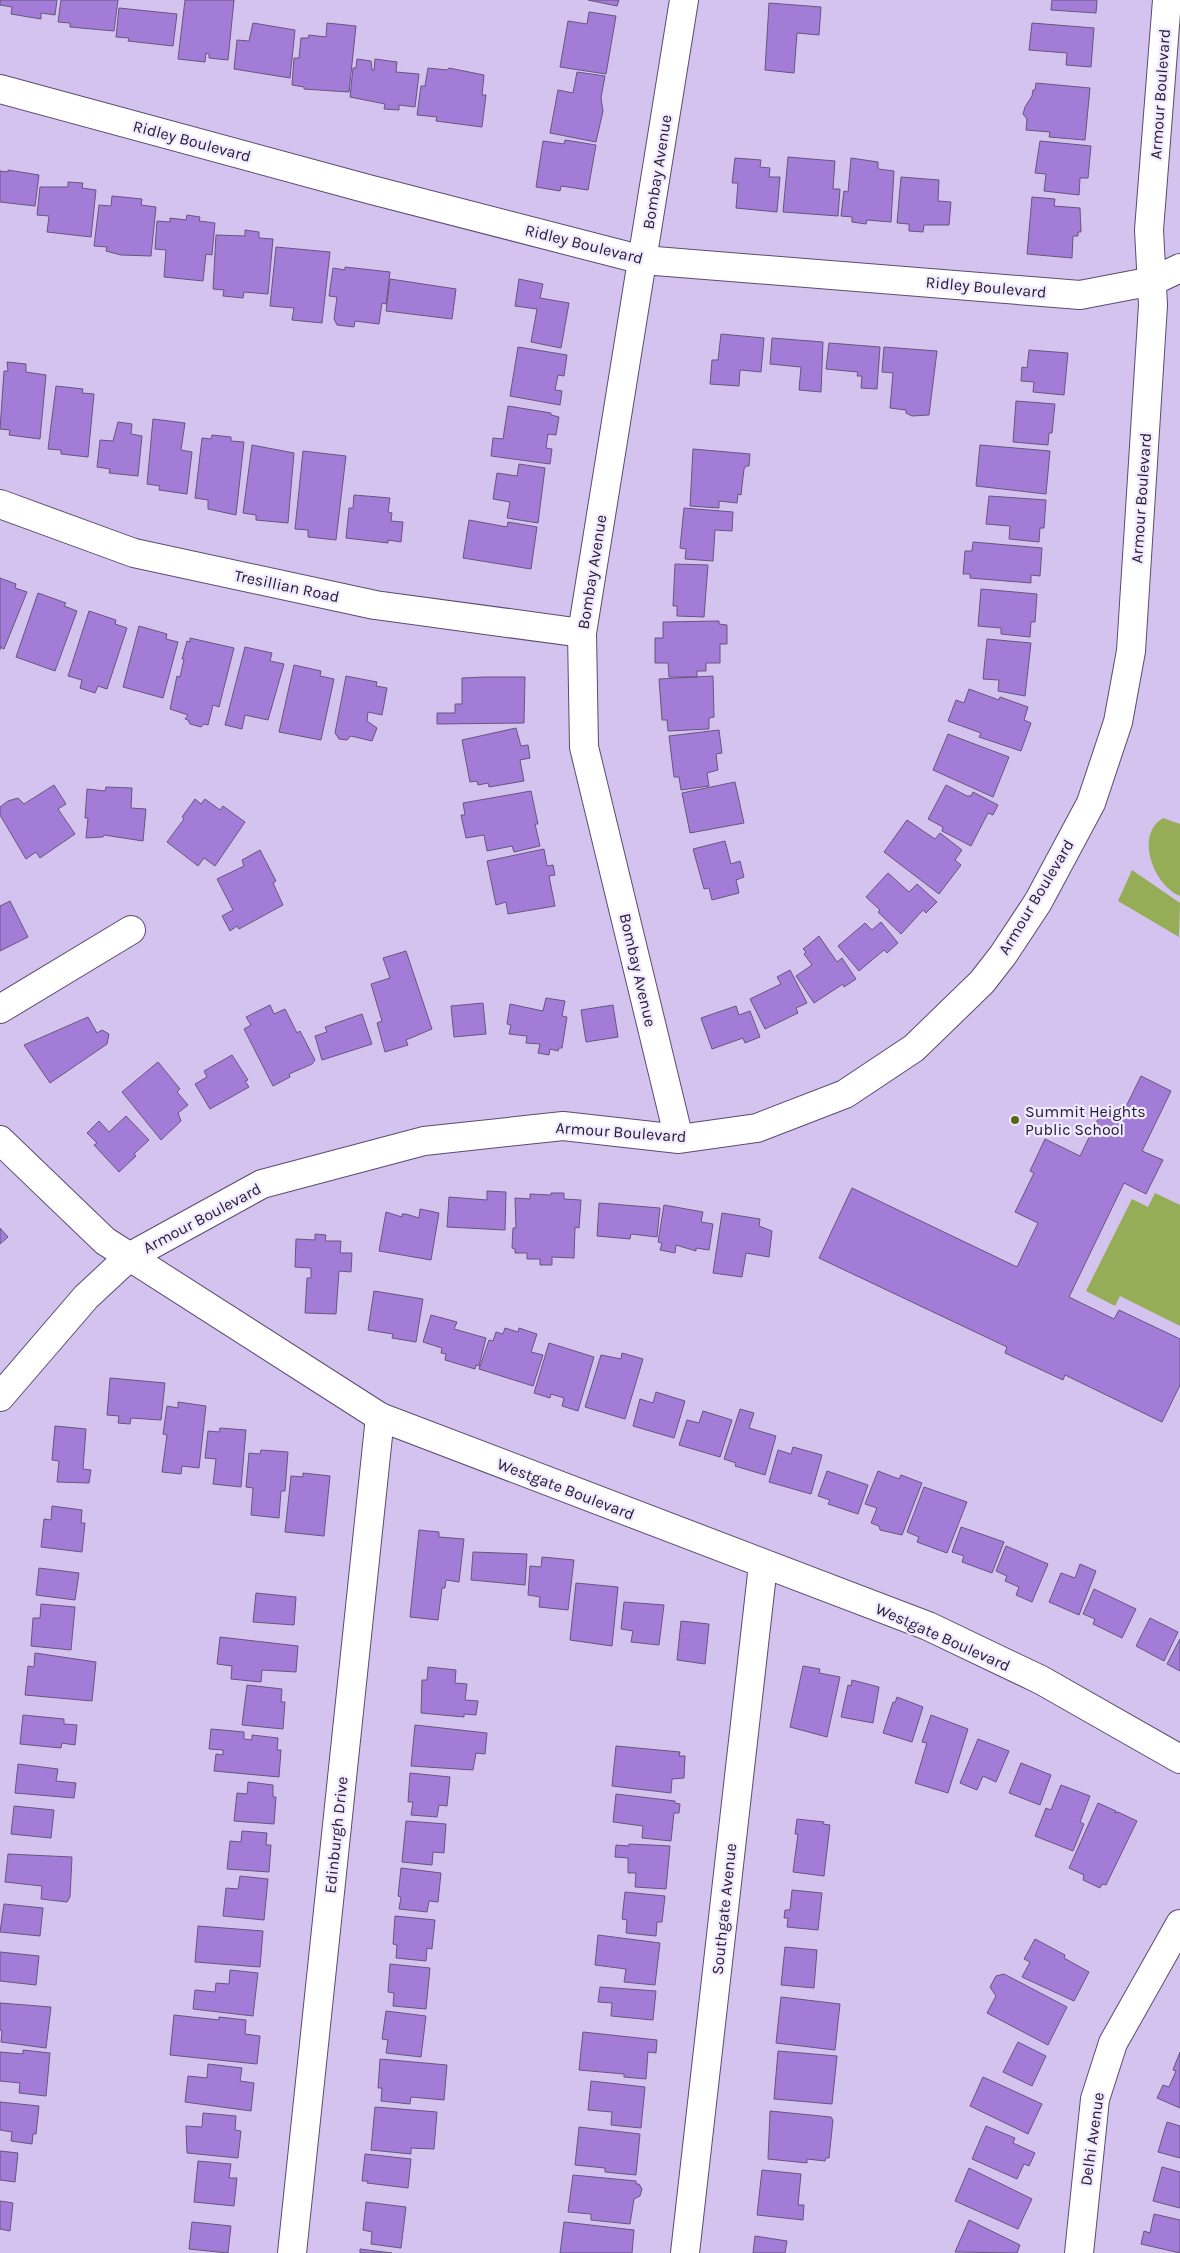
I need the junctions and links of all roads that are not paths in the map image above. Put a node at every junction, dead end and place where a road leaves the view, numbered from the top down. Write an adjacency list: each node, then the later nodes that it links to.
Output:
1 (684, 0): 4 (street, Bombay Avenue)
2 (1167, 0): 6 (street, Armour Boulevard)
3 (0, 89): 4 (street, Ridley Boulevard)
4 (643, 260): 6 (street, Ridley Boulevard); 8 (street, Bombay Avenue)
5 (1180, 268): 6 (street, Ridley Boulevard)
6 (1152, 281): 11 (street, Armour Boulevard)
7 (0, 504): 8 (street, Tresillian Road)
8 (582, 633): 11 (street, Bombay Avenue)
9 (131, 930): 10 (street)
10 (0, 1009)
11 (679, 1139): 13 (street, Armour Boulevard)
12 (0, 1140): 13 (street, Westgate Boulevard)
13 (129, 1257): 14 (street, Armour Boulevard); 15 (street, Westgate Boulevard)
14 (0, 1398)
15 (380, 1417): 16 (street, Westgate Boulevard); 19 (street, Edinburgh Drive)
16 (763, 1564): 17 (street, Westgate Boulevard); 20 (street, Southgate Avenue)
17 (1180, 1759)
18 (1180, 1924): 21 (street, Delhi Avenue)
19 (292, 2253)
20 (685, 2253)
21 (1079, 2253)

